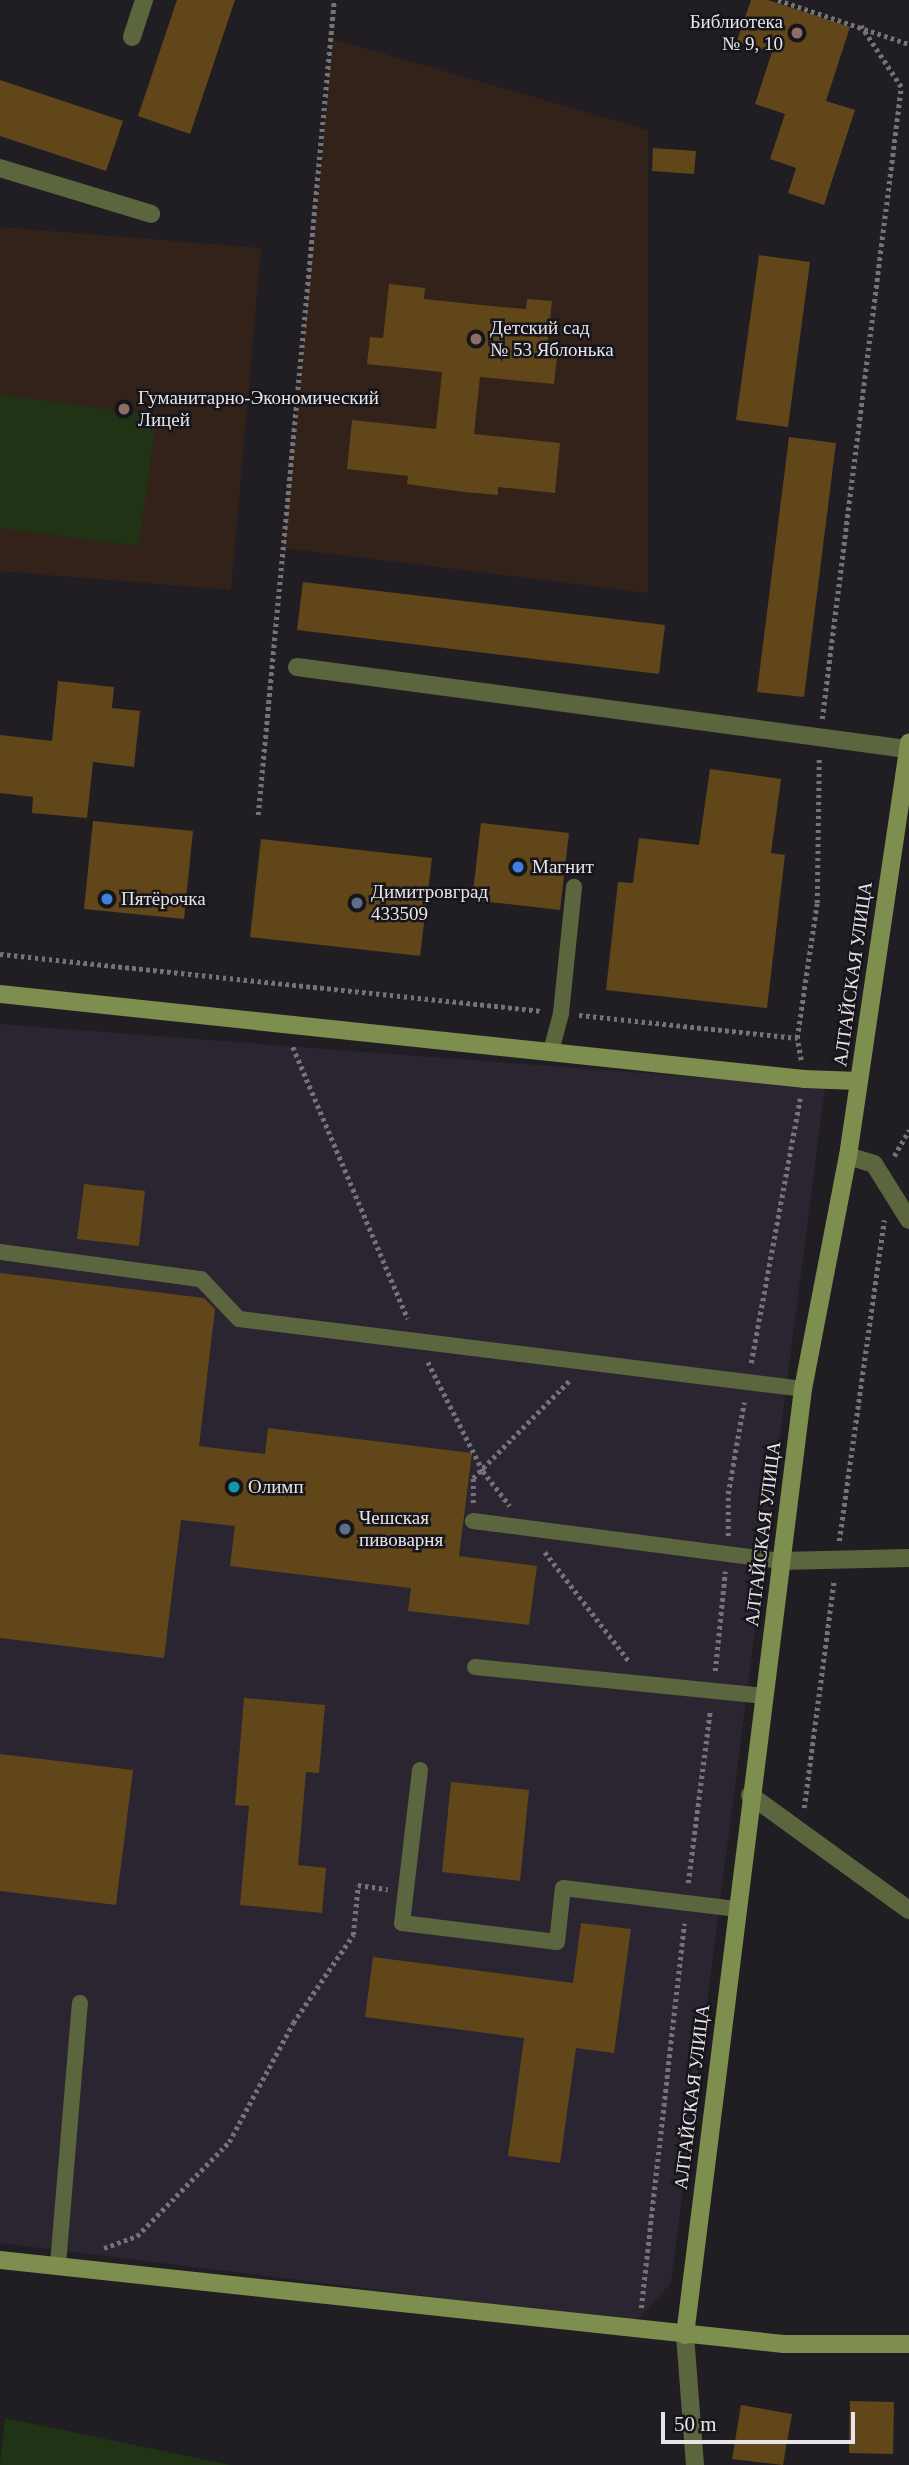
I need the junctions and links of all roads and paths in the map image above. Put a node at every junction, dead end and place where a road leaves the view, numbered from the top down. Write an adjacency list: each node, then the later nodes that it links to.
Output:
1 (144, 0): 5 (street)
2 (334, 0): 12 (path)
3 (778, 0): 4 (path)
4 (861, 26): 6 (path); 10 (path)
5 (132, 37)
6 (909, 44)
7 (0, 168): 8 (street)
8 (151, 214)
9 (297, 667): 10 (street)
10 (820, 737): 11 (street); 17 (path)
11 (908, 746): 20 (main road, АЛТАЙСКАЯ УЛИЦА)
12 (258, 815)
13 (575, 887): 16 (lane)
14 (0, 954): 16 (path)
15 (0, 994): 18 (main road)
16 (561, 1013): 17 (path); 18 (lane)
17 (797, 1038): 19 (path)
18 (551, 1051): 19 (main road)
19 (804, 1079): 20 (main road); 27 (path)
20 (858, 1081): 22 (main road, АЛТАЙСКАЯ УЛИЦА)
21 (909, 1130): 23 (path)
22 (848, 1156): 23 (street); 28 (main road, АЛТАЙСКАЯ УЛИЦА)
23 (889, 1190): 24 (street); 32 (path)
24 (909, 1220)
25 (0, 1252): 26 (lane)
26 (588, 1361): 27 (lane); 29 (path)
27 (748, 1382): 28 (lane); 30 (path)
28 (803, 1389): 33 (main road, АЛТАЙСКАЯ УЛИЦА)
29 (473, 1521): 30 (lane)
30 (727, 1554): 33 (lane); 35 (path)
31 (909, 1558): 32 (street)
32 (836, 1560): 33 (street); 39 (path)
33 (780, 1561): 36 (main road, АЛТАЙСКАЯ УЛИЦА)
34 (475, 1667): 35 (lane)
35 (713, 1691): 36 (lane); 41 (path)
36 (763, 1696): 38 (main road, АЛТАЙСКАЯ УЛИЦА)
37 (420, 1770): 40 (lane)
38 (750, 1795): 39 (street); 42 (main road, АЛТАЙСКАЯ УЛИЦА)
39 (800, 1831): 43 (street)
40 (406, 1891): 41 (lane); 45 (path)
41 (686, 1902): 42 (lane); 48 (path)
42 (736, 1909): 49 (main road, АЛТАЙСКАЯ УЛИЦА)
43 (909, 1910)
44 (79, 2003): 47 (lane)
45 (92, 2252)
46 (0, 2260): 47 (main road)
47 (58, 2264): 48 (main road)
48 (639, 2330): 49 (main road)
49 (685, 2335): 50 (main road); 51 (street)
50 (909, 2344)
51 (695, 2463)

